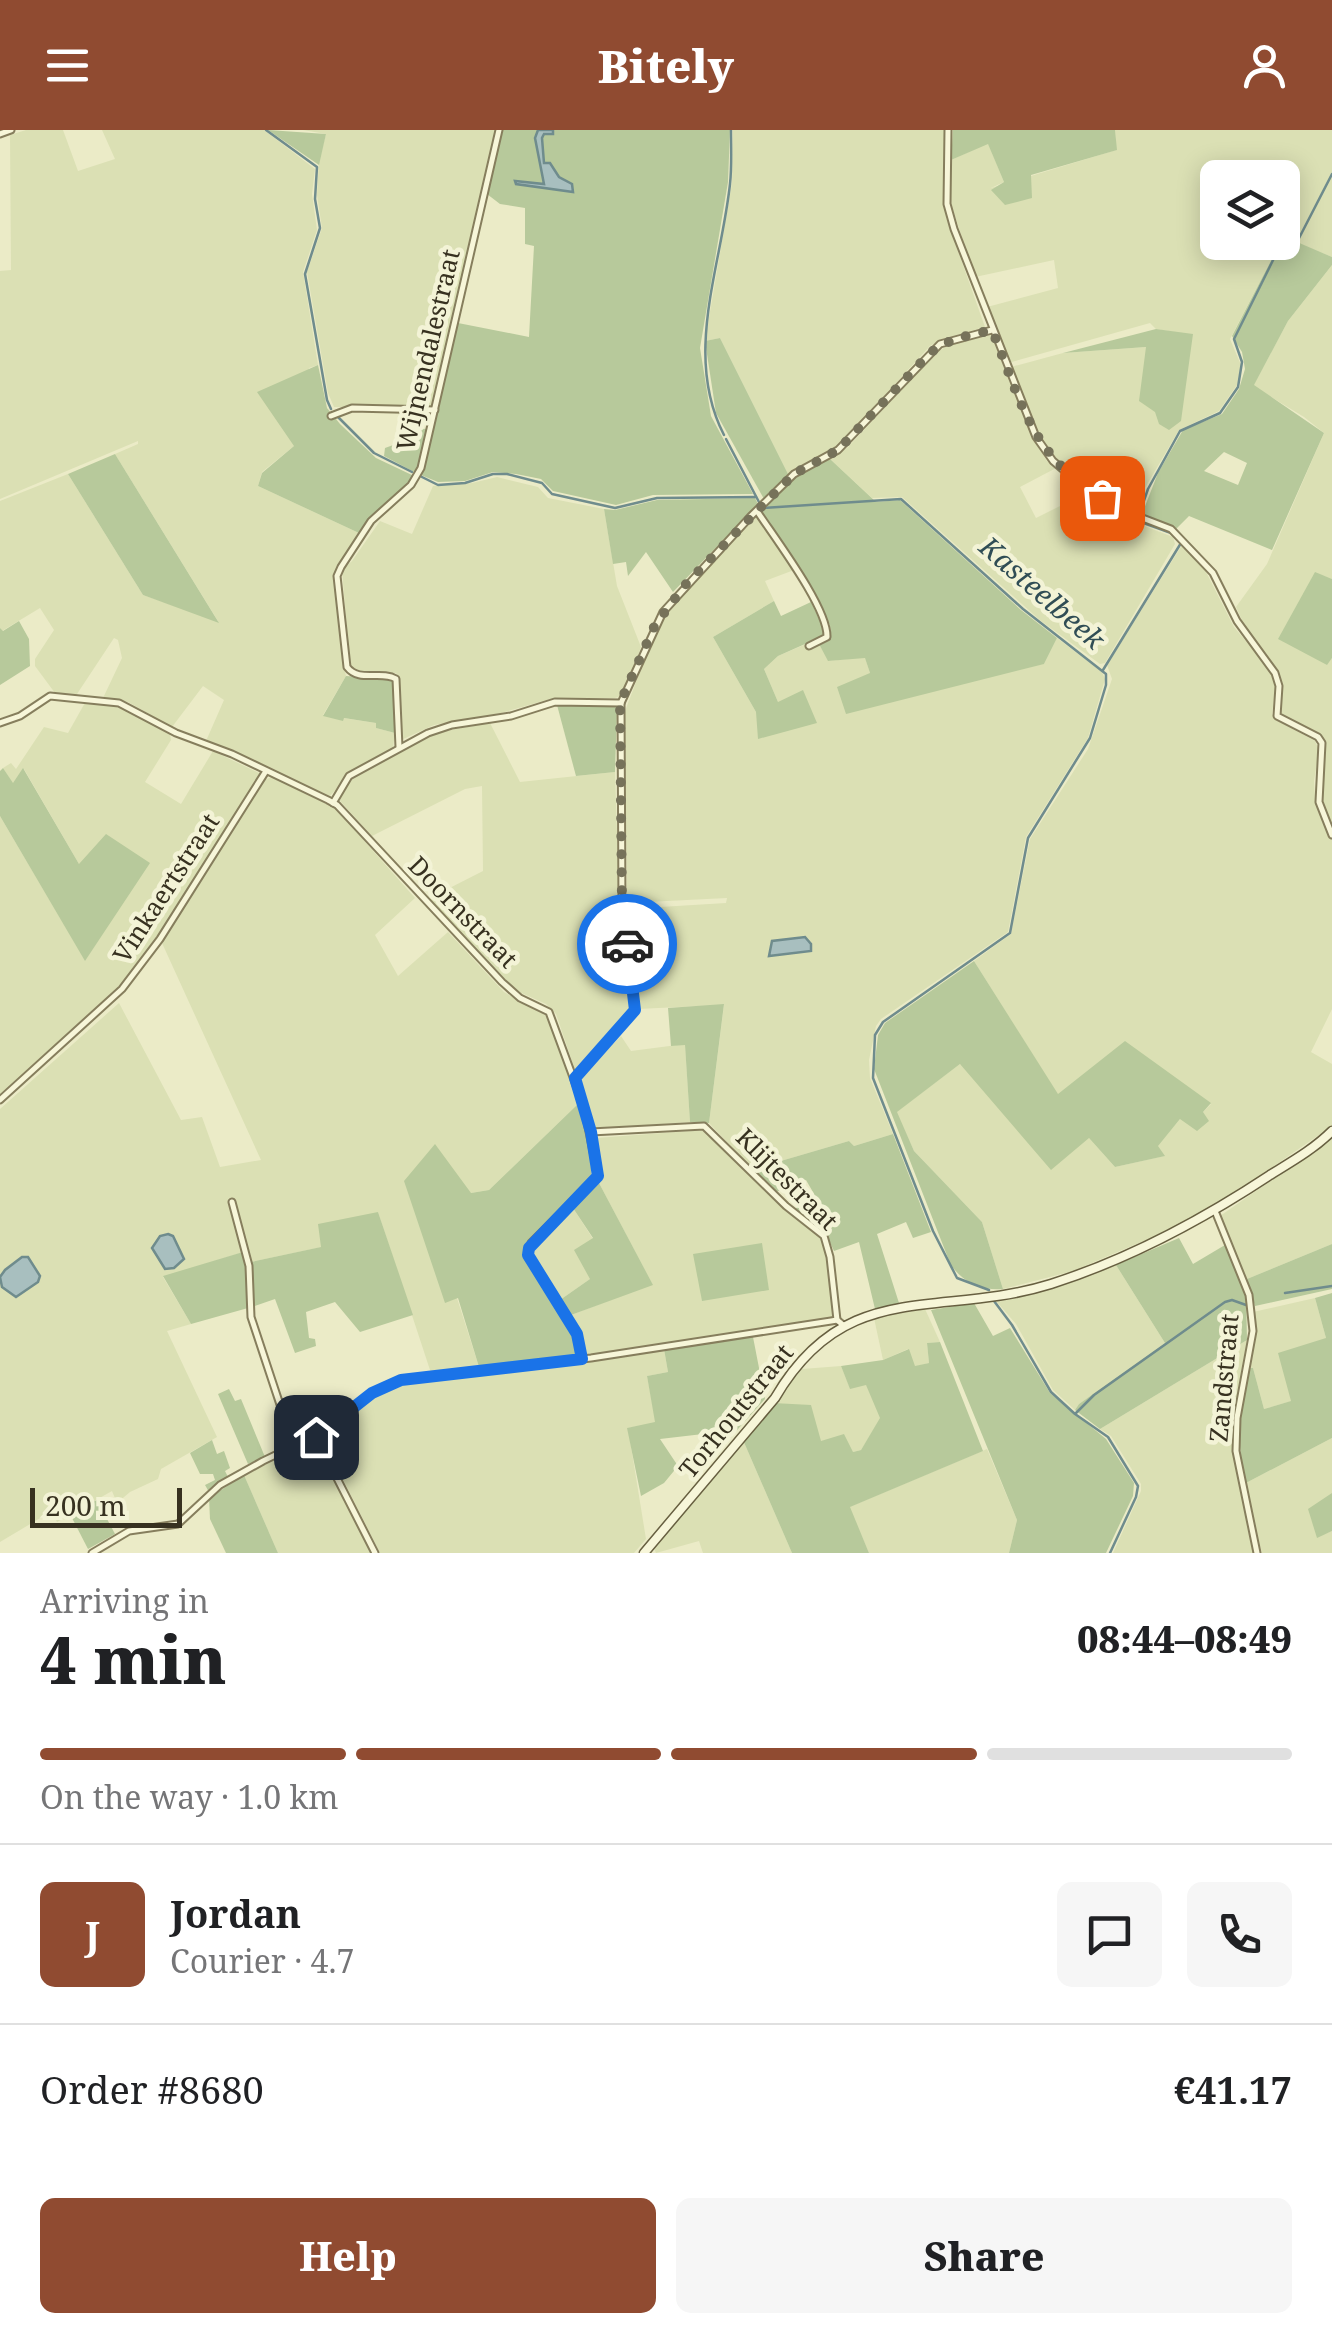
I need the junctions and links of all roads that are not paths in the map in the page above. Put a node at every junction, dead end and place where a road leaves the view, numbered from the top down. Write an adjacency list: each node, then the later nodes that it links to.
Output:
1 (11, 130): 4 (street)
2 (499, 130): 6 (street, Wijnendalestraat)
3 (948, 130): 5 (street)
4 (0, 134)
5 (992, 330): 8 (street); 15 (street)
6 (435, 410): 7 (street); 12 (street, Wijnendalestraat)
7 (330, 416)
8 (757, 511): 9 (street); 10 (street)
9 (809, 646)
10 (620, 703): 12 (street); 16 (street)
11 (0, 723): 13 (street, Doornstraat)
12 (399, 747): 14 (street)
13 (266, 770): 14 (street, Doornstraat); 17 (street, Vinkaertstraat)
14 (333, 803): 16 (street, Doornstraat)
15 (1332, 835)
16 (575, 1078): 18 (street, Doornstraat)
17 (0, 1100)
18 (591, 1132): 22 (street, Klijtestraat); 23 (street, Doornstraat)
19 (1332, 1132): 21 (street, Torhoutstraat)
20 (232, 1202): 25 (street)
21 (1216, 1211): 22 (street, Torhoutstraat); 29 (street, Zandstraat)
22 (840, 1323): 23 (street); 28 (street, Torhoutstraat)
23 (582, 1359): 24 (street)
24 (316, 1437): 25 (street); 27 (street)
25 (294, 1447): 26 (street)
26 (92, 1553)
27 (375, 1553)
28 (644, 1553)
29 (1257, 1553)

